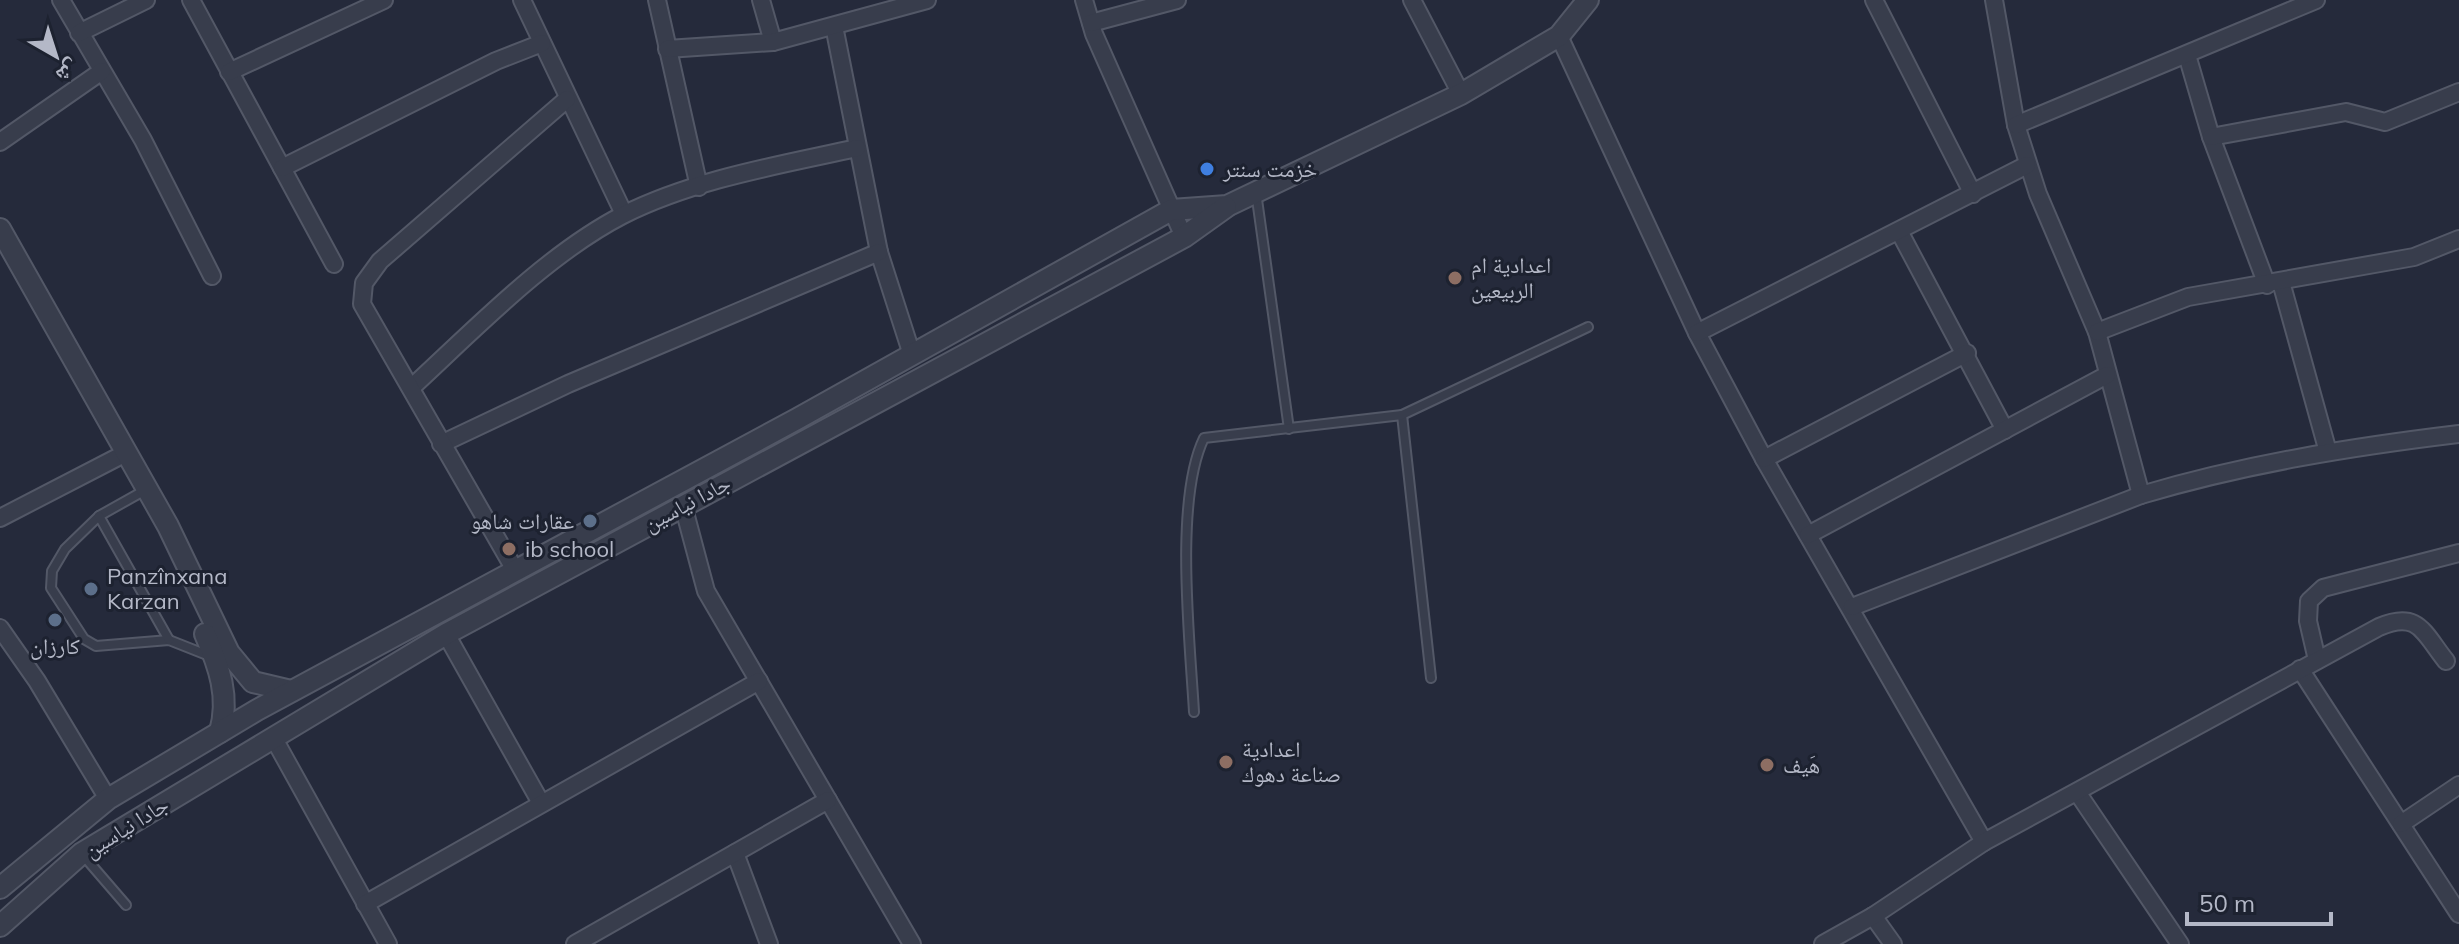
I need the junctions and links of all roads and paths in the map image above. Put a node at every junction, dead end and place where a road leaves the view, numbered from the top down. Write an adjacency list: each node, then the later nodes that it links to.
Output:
1 (61, 0): 18 (street)
2 (146, 0): 18 (street)
3 (191, 0): 25 (street)
4 (384, 0): 25 (street)
5 (522, 0): 21 (street)
6 (657, 0): 22 (street)
7 (761, 0): 20 (street)
8 (1084, 0): 16 (street)
9 (1177, 0): 16 (street)
10 (1412, 0): 27 (street)
11 (1588, 0): 19 (street)
12 (1874, 0): 37 (street)
13 (1994, 0): 29 (street)
14 (2316, 0): 23 (street)
15 (921, 1): 17 (street)
16 (1091, 23): 39 (street)
17 (834, 26): 20 (street); 32 (street)
18 (79, 33): 24 (street)
19 (1559, 36): 27 (street, جادا نیاسین); 52 (street)
20 (773, 42): 22 (street)
21 (542, 43): 28 (street); 34 (street)
22 (667, 49): 35 (street)
23 (2187, 55): 29 (street); 30 (street)
24 (102, 71): 31 (street); 48 (street)
25 (229, 72): 34 (street)
26 (2459, 92): 30 (street)
27 (1461, 94): 36 (street, جادا نیاسین)
28 (567, 99): 40 (street); 56 (street)
29 (2016, 125): 33 (street)
30 (2211, 137): 49 (street)
31 (0, 141)
32 (857, 148): 35 (street); 46 (street)
33 (2027, 165): 37 (street); 51 (street)
34 (282, 168): 47 (street)
35 (699, 187): 40 (street)
36 (1255, 191): 38 (street, جادا نیاسین); 58 (lane)
37 (1973, 194): 42 (street)
38 (1227, 206): 39 (street); 43 (street, جادا نیاسین)
39 (1171, 210): 43 (street); 54 (street, جادا نیاسین)
40 (624, 214): 56 (street)
41 (0, 229): 83 (street)
42 (1899, 231): 52 (street); 53 (street)
43 (1184, 237): 67 (street, جادا نیاسین)
44 (2459, 239): 49 (street)
45 (0, 249): 63 (street)
46 (879, 252): 54 (street); 61 (street)
47 (334, 264)
48 (212, 276)
49 (2274, 284): 51 (street); 62 (street)
50 (1588, 327): 57 (lane)
51 (2097, 332): 55 (street)
52 (1697, 333): 64 (street)
53 (1967, 353): 59 (street); 64 (street)
54 (912, 355): 72 (street, جادا نیاسین)
55 (2107, 375): 59 (street); 66 (street)
56 (411, 388): 61 (street)
57 (1402, 415): 58 (lane); 84 (lane)
58 (1289, 429): 88 (lane)
59 (2005, 430): 70 (street)
60 (2459, 434): 62 (street)
61 (441, 444): 72 (street)
62 (2328, 452): 66 (street)
63 (120, 456): 65 (street); 69 (street)
64 (1764, 459): 70 (street)
65 (140, 493): 68 (lane); 79 (street)
66 (2141, 495): 74 (street)
67 (683, 505): 75 (street, جادا نیاسین); 85 (street)
68 (99, 516): 78 (lane); 78 (lane)
69 (0, 518)
70 (1808, 535): 74 (street)
71 (2459, 553): 80 (street)
72 (515, 570): 73 (street, جادا نیاسین)
73 (463, 598): 75 (street); 87 (street, جادا نیاسین)
74 (1852, 607): 97 (street)
75 (474, 618): 77 (street, جادا نیاسین)
76 (0, 628): 93 (street)
77 (446, 634): 90 (street, جادا نیاسین); 95 (street)
78 (169, 640): 79 (lane)
79 (216, 659): 86 (street)
80 (2317, 660): 81 (street); 82 (street)
81 (2446, 661)
82 (2300, 669): 92 (street); 96 (street)
83 (247, 676): 86 (street); 87 (street)
84 (1431, 678)
85 (759, 681): 94 (street); 95 (street)
86 (223, 687): 89 (street)
87 (291, 691): 89 (street, جادا نیاسین)
88 (1194, 712)
89 (220, 732): 93 (street, جادا نیاسین)
90 (273, 737): 98 (street, جادا نیاسین); 101 (street)
91 (2459, 785): 96 (street)
92 (2077, 792): 97 (street); 112 (street)
93 (108, 799): 100 (street, جادا نیاسین)
94 (828, 800): 99 (street); 109 (street)
95 (541, 803): 101 (street)
96 (2401, 824): 103 (street)
97 (1984, 842): 104 (street)
98 (82, 853): 102 (lane); 105 (street, جادا نیاسین)
99 (735, 853): 107 (street); 108 (street)
100 (0, 888)
101 (365, 904): 106 (street)
102 (126, 905)
103 (2459, 914)
104 (1873, 916): 110 (street); 111 (street)
105 (0, 926)
106 (388, 944)
107 (576, 944)
108 (769, 944)
109 (912, 944)
110 (1823, 944)
111 (1893, 944)
112 (2180, 944)

